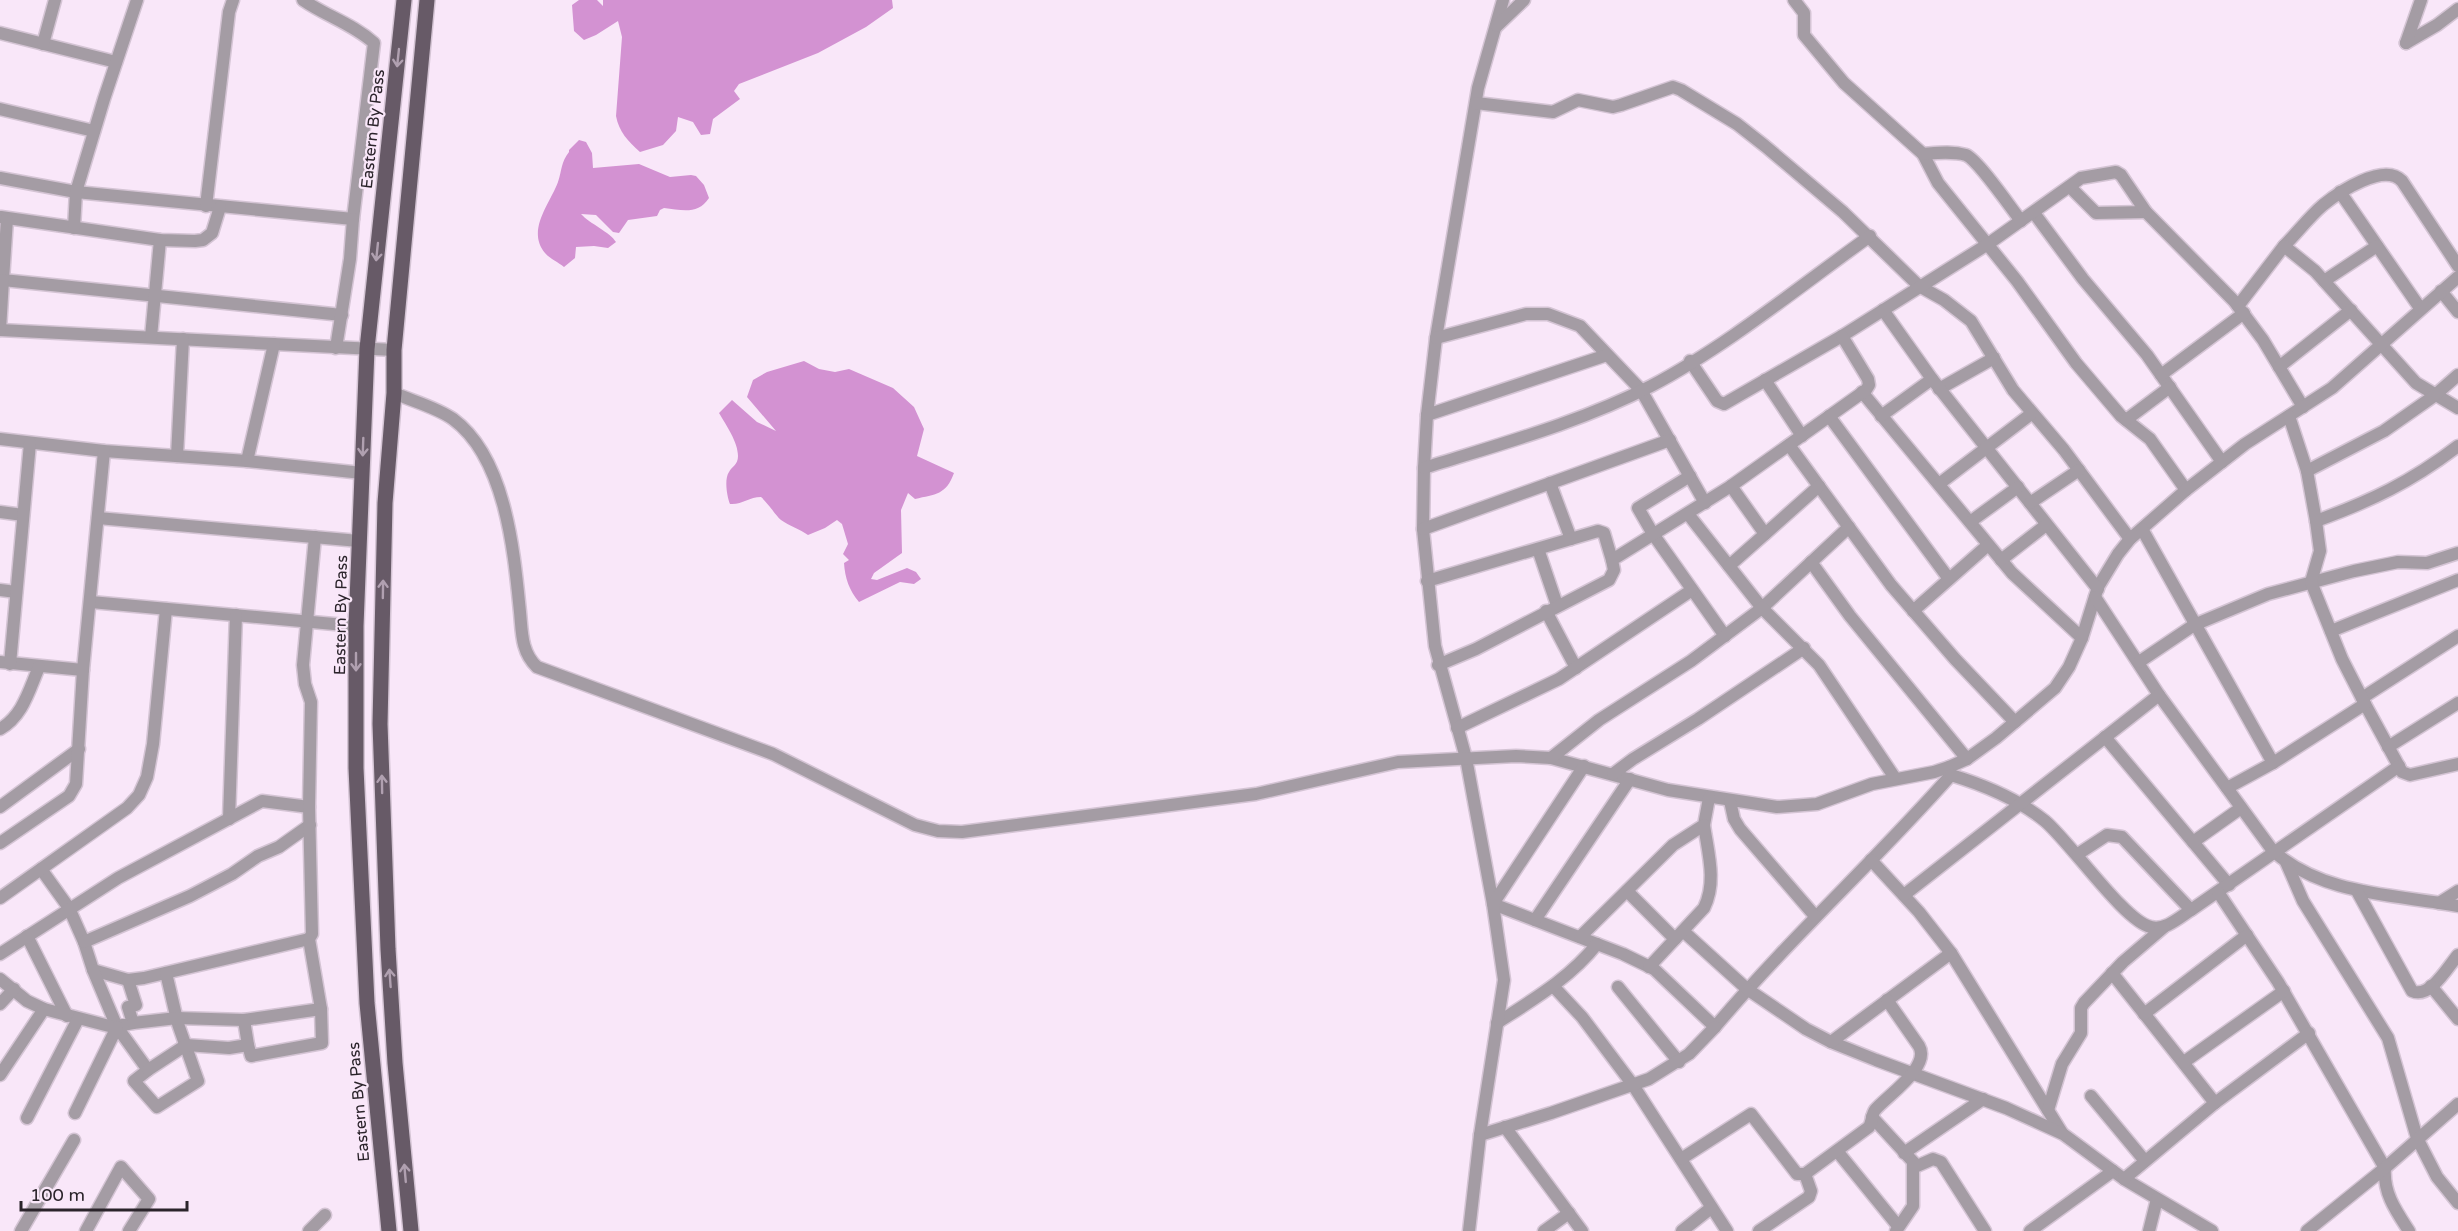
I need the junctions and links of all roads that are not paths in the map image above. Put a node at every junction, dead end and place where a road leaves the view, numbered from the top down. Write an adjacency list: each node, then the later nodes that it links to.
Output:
1 (55, 0): 14 (street)
2 (137, 0): 15 (street)
3 (233, 0): 24 (street)
4 (303, 0): 29 (street)
5 (404, 0): 58 (main road, Eastern By Pass, one-way to 58)
6 (427, 0): 59 (main road)
7 (1503, 0): 12 (street)
8 (1524, 0): 12 (street)
9 (1794, 0): 19 (street)
10 (2421, 0): 11 (street)
11 (2458, 9)
12 (1495, 28): 16 (street)
13 (0, 33): 14 (street)
14 (43, 44): 15 (street)
15 (116, 62): 18 (street)
16 (1476, 103): 32 (street); 53 (street)
17 (0, 109): 18 (street)
18 (94, 131): 22 (street)
19 (1923, 154): 30 (street); 34 (street)
20 (0, 178): 22 (street)
21 (2070, 187): 26 (street); 26 (street); 27 (street)
22 (76, 192): 24 (street); 31 (street)
23 (2340, 192): 35 (street); 36 (street); 37 (street)
24 (206, 206): 25 (street)
25 (220, 207): 29 (street); 33 (street)
26 (2146, 212): 46 (street)
27 (2034, 213): 30 (street); 64 (street)
28 (4, 218): 31 (street); 39 (street)
29 (353, 219): 49 (street)
30 (2021, 221): 34 (street)
31 (74, 228): 33 (street)
32 (1870, 236): 41 (street); 62 (street)
33 (160, 240): 43 (street)
34 (1988, 244): 41 (street); 80 (street)
35 (2284, 246): 40 (street); 46 (street)
36 (2377, 246): 40 (street); 44 (street)
37 (2458, 266)
38 (2458, 277): 42 (street)
39 (3, 280): 43 (street); 50 (street)
40 (2324, 281): 47 (street)
41 (1919, 286): 45 (street); 61 (street)
42 (2441, 291): 44 (street); 48 (street)
43 (154, 297): 49 (street); 52 (street)
44 (2420, 308): 56 (street)
45 (1883, 310): 51 (street); 67 (street)
46 (2241, 310): 63 (street); 64 (street)
47 (2351, 310): 56 (street); 63 (street)
48 (2458, 312)
49 (342, 315): 57 (street)
50 (0, 330): 52 (street)
51 (1842, 336): 66 (street); 70 (street)
52 (151, 337): 54 (street)
53 (1436, 338): 60 (street); 76 (street)
54 (183, 339): 55 (street); 89 (street)
55 (274, 344): 57 (street); 90 (street)
56 (2381, 344): 72 (street); 73 (street)
57 (336, 348): 58 (street)
58 (367, 349): 59 (street); 95 (main road, Eastern By Pass, one-way to 95)
59 (394, 350): 71 (main road)
60 (1608, 355): 69 (street); 76 (street)
61 (1994, 358): 67 (street); 75 (street)
62 (1690, 362): 66 (street); 69 (street)
63 (2279, 367): 73 (street)
64 (2161, 375): 68 (street)
65 (2458, 375): 72 (street)
66 (1765, 381): 81 (street)
67 (1936, 384): 78 (street); 87 (street)
68 (2170, 387): 80 (street); 91 (street)
69 (1641, 390): 83 (street); 92 (street)
70 (1862, 392): 77 (street); 78 (street)
71 (394, 393): 165 (street); 285 (main road, one-way to 71)
72 (2434, 396): 74 (street); 94 (street)
73 (2303, 407): 79 (street)
74 (2458, 408)
75 (2031, 414): 87 (street); 93 (street)
76 (1427, 415): 92 (street)
77 (1829, 416): 81 (street); 128 (street)
78 (1881, 416): 98 (street)
79 (2289, 416): 91 (street); 94 (street)
80 (2126, 420): 102 (street)
81 (1802, 436): 85 (street)
82 (0, 439): 84 (street)
83 (1670, 440): 96 (street); 97 (street)
84 (30, 443): 88 (street); 107 (street)
85 (1789, 445): 99 (street); 100 (street)
86 (2458, 446): 109 (street)
87 (1986, 448): 98 (street); 101 (street)
88 (104, 451): 89 (street); 108 (street)
89 (177, 456): 90 (street)
90 (247, 461): 95 (street)
91 (2222, 462): 102 (street)
92 (1424, 468): 113 (street)
93 (2079, 470): 104 (street); 119 (street)
94 (2307, 471): 109 (street)
95 (362, 473): 120 (main road, Eastern By Pass)
96 (1690, 477): 103 (street); 115 (street)
97 (1550, 483): 113 (street); 118 (street)
98 (1939, 484): 110 (street)
99 (1731, 486): 103 (street); 116 (street)
100 (1819, 486): 112 (street); 116 (street)
101 (2018, 487): 104 (street); 110 (street)
102 (2186, 490): 114 (street)
103 (1705, 503): 106 (street)
104 (2030, 503): 111 (street)
105 (0, 512): 107 (street)
106 (1688, 513): 115 (street); 127 (street)
107 (23, 515): 134 (street)
108 (98, 518): 117 (street); 136 (street)
109 (2316, 521): 131 (street)
110 (1970, 522): 121 (street)
111 (2046, 525): 125 (street); 135 (street)
112 (1849, 526): 126 (street); 140 (street)
113 (1423, 529): 130 (street)
114 (2142, 529): 119 (street); 143 (street)
115 (1653, 534): 124 (street); 133 (street)
116 (1765, 534): 127 (street)
117 (315, 537): 120 (street); 142 (street)
118 (1571, 539): 122 (street); 124 (street)
119 (2130, 539): 135 (street)
120 (359, 540): 144 (main road, Eastern By Pass)
121 (1988, 545): 125 (street); 128 (street)
122 (1538, 549): 130 (street); 137 (street)
123 (2458, 553): 131 (street)
124 (1612, 560): 137 (street)
125 (2001, 560): 148 (street)
126 (1811, 562): 138 (street); 167 (street)
127 (1729, 566): 138 (street)
128 (1949, 579): 140 (street)
129 (2458, 580): 145 (street)
130 (1427, 581): 152 (street)
131 (2311, 582): 143 (street); 145 (street)
132 (0, 590): 134 (street)
133 (1692, 590): 146 (street); 154 (street)
134 (15, 592): 151 (street)
135 (2096, 593): 148 (street); 150 (street)
136 (91, 602): 139 (street); 155 (street)
137 (1552, 608): 152 (street); 154 (street)
138 (1762, 608): 146 (street); 149 (street)
139 (166, 609): 141 (street); 192 (street)
140 (1913, 611): 159 (street)
141 (236, 615): 142 (street); 183 (street)
142 (306, 621): 144 (street); 181 (street)
143 (2194, 625): 150 (street); 168 (street)
144 (356, 626): 284 (main road, Eastern By Pass, one-way to 284)
145 (2331, 631): 157 (street)
146 (1725, 636): 166 (street)
147 (2458, 636): 157 (street)
148 (2082, 638): 159 (street)
149 (1804, 648): 173 (street); 174 (street)
150 (2139, 662): 156 (street)
151 (5, 663): 153 (street)
152 (1438, 665): 160 (street)
153 (39, 667): 155 (street); 161 (street)
154 (1576, 668): 160 (street)
155 (83, 670): 164 (street)
156 (2160, 695): 162 (street); 176 (street)
157 (2363, 701): 163 (street); 168 (street)
158 (2458, 703): 163 (street)
159 (2015, 722): 167 (street)
160 (1457, 728): 165 (street)
161 (0, 729)
162 (2104, 737): 179 (street); 186 (street)
163 (2388, 747): 171 (street)
164 (79, 749): 180 (street); 187 (street)
165 (1466, 758): 166 (street); 201 (street)
166 (1551, 758): 170 (street)
167 (1967, 759): 172 (street)
168 (2273, 763): 176 (street)
169 (2458, 764): 171 (street)
170 (1584, 766): 173 (street); 201 (street)
171 (2399, 766): 188 (street)
172 (1950, 771): 174 (street); 179 (street); 190 (street)
173 (1613, 774): 175 (street)
174 (1895, 778): 178 (street)
175 (1630, 779): 177 (street); 206 (street)
176 (2227, 788): 182 (street)
177 (1708, 798): 178 (street); 185 (street)
178 (1730, 801): 205 (street)
179 (2019, 804): 189 (street); 198 (street)
180 (0, 807)
181 (309, 807): 183 (street); 184 (street)
182 (2241, 808): 186 (street); 188 (street)
183 (229, 819): 203 (street)
184 (310, 825): 212 (street); 213 (street)
185 (1704, 825): 194 (street); 208 (street)
186 (2193, 842): 193 (street)
187 (0, 843)
188 (2273, 851): 191 (street); 193 (street)
189 (2078, 854): 204 (street); 207 (street)
190 (1871, 860): 198 (street); 205 (street)
191 (2286, 862): 195 (street); 264 (street)
192 (41, 869): 199 (street); 203 (street)
193 (2229, 885): 197 (street)
194 (1627, 891): 208 (street); 211 (street)
195 (2357, 891): 200 (street); 224 (street)
196 (2458, 891): 200 (street)
197 (2218, 892): 204 (street); 209 (street)
198 (1904, 895): 216 (street)
199 (0, 898)
200 (2439, 903): 202 (street)
201 (1492, 904): 206 (street); 240 (street)
202 (2458, 906)
203 (69, 908): 210 (street); 213 (street)
204 (2192, 909): 207 (street)
205 (1815, 916): 228 (street)
206 (1535, 920): 211 (street)
207 (2164, 927): 221 (street)
208 (1679, 935): 218 (street); 228 (street)
209 (2247, 935): 229 (street); 234 (street)
210 (27, 936): 215 (street); 235 (street)
211 (1580, 937): 214 (street)
212 (309, 939): 220 (street); 233 (street)
213 (84, 942): 219 (street)
214 (1597, 944): 218 (street); 225 (street)
215 (0, 954)
216 (1951, 954): 230 (street); 257 (street)
217 (2458, 956): 224 (street)
218 (1649, 967): 242 (street)
219 (93, 970): 223 (street); 241 (street)
220 (166, 973): 223 (street); 236 (street)
221 (2112, 973): 234 (street); 257 (street)
222 (0, 979): 227 (street)
223 (128, 980): 239 (street)
224 (2432, 986): 237 (street)
225 (1554, 987): 240 (street); 252 (street)
226 (1618, 987): 247 (street)
227 (14, 989): 231 (street); 232 (street)
228 (1747, 989): 242 (street); 244 (street)
229 (2283, 991): 243 (street); 248 (street)
230 (1887, 1000): 244 (street); 250 (street)
231 (0, 1004)
232 (44, 1009): 235 (street); 251 (street)
233 (321, 1009): 238 (street); 246 (street)
234 (2144, 1014): 248 (street)
235 (73, 1018): 241 (street); 260 (street)
236 (177, 1018): 238 (street); 239 (street); 245 (street)
237 (2458, 1019)
238 (244, 1020): 246 (street)
239 (133, 1023): 241 (street)
240 (1497, 1023): 263 (street)
241 (117, 1027): 249 (street); 258 (street)
242 (1715, 1027): 247 (street)
243 (2308, 1033): 255 (street); 270 (street)
244 (1831, 1041): 250 (street)
245 (186, 1045): 246 (street); 249 (street); 249 (street)
246 (248, 1045)
247 (1679, 1062): 252 (street)
248 (2184, 1062): 255 (street)
249 (148, 1070)
250 (1913, 1073): 254 (street); 259 (street)
251 (0, 1075)
252 (1633, 1085): 261 (street); 268 (street)
253 (2091, 1096): 269 (street)
254 (1983, 1099): 262 (street); 267 (street)
255 (2215, 1102): 269 (street)
256 (2458, 1104): 264 (street)
257 (2048, 1110): 262 (street)
258 (75, 1113)
259 (1872, 1117): 266 (street); 267 (street)
260 (27, 1118)
261 (1505, 1127): 263 (street); 277 (street)
262 (2063, 1134): 271 (street)
263 (1480, 1135): 286 (street)
264 (2417, 1138): 270 (street); 275 (street)
265 (74, 1140): 280 (street)
266 (1836, 1151): 272 (street); 279 (street)
267 (1909, 1158): 279 (street); 292 (street)
268 (1681, 1159): 272 (street); 276 (street)
269 (2145, 1161): 273 (street)
270 (2385, 1168): 296 (street); 297 (street)
271 (2112, 1171): 273 (street); 293 (street)
272 (1805, 1174): 291 (street)
273 (2124, 1179): 274 (street)
274 (2157, 1199): 294 (street); 295 (street)
275 (2458, 1203)
276 (1711, 1208): 289 (street); 290 (street)
277 (1569, 1213): 287 (street); 288 (street)
278 (325, 1215): 283 (street)
279 (1897, 1228)
280 (21, 1231)
281 (86, 1231): 282 (street)
282 (129, 1231)
283 (309, 1231)
284 (388, 1231)
285 (411, 1231)
286 (1469, 1231)
287 (1544, 1231)
288 (1582, 1231)
289 (1682, 1231)
290 (1727, 1231)
291 (1759, 1231)
292 (1985, 1231)
293 (2030, 1231)
294 (2149, 1231)
295 (2212, 1231)
296 (2307, 1231)
297 (2409, 1231)

